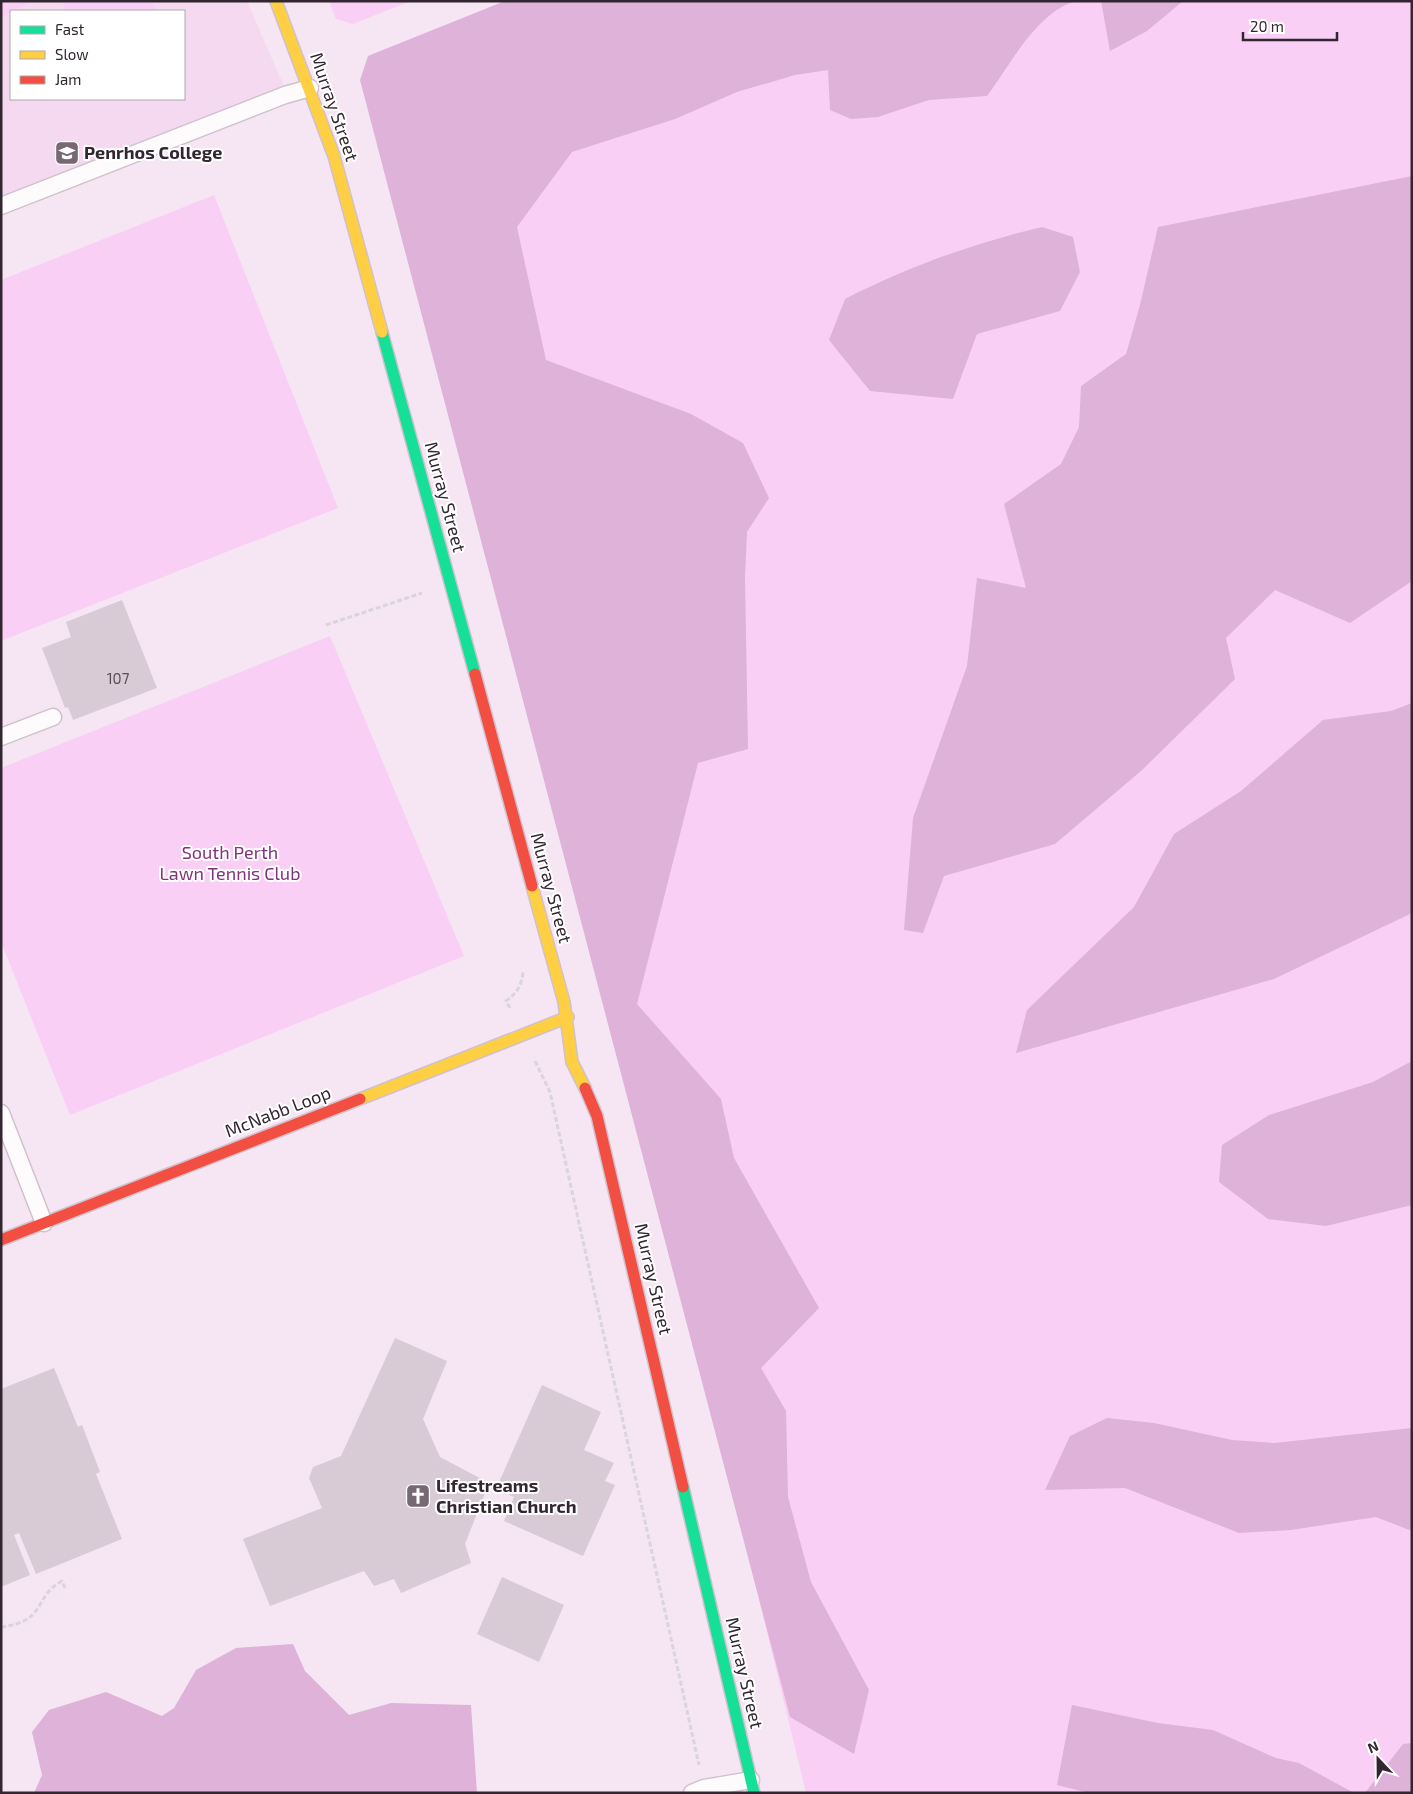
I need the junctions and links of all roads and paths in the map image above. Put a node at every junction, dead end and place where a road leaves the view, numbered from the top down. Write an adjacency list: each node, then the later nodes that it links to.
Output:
1 (276, 1): 2 (street, Murray Street)
2 (310, 88): 3 (lane); 8 (street, Murray Street)
3 (1, 206)
4 (425, 592): 5 (path)
5 (326, 625)
6 (53, 717): 7 (lane)
7 (1, 737)
8 (568, 1017): 9 (street, McNabb Loop); 15 (street, Murray Street)
9 (522, 1035): 11 (street, McNabb Loop); 16 (path)
10 (1, 1113): 11 (lane)
11 (44, 1223): 12 (street, McNabb Loop)
12 (1, 1240)
13 (65, 1588): 14 (path)
14 (1, 1628)
15 (753, 1786): 16 (lane)
16 (698, 1790)

